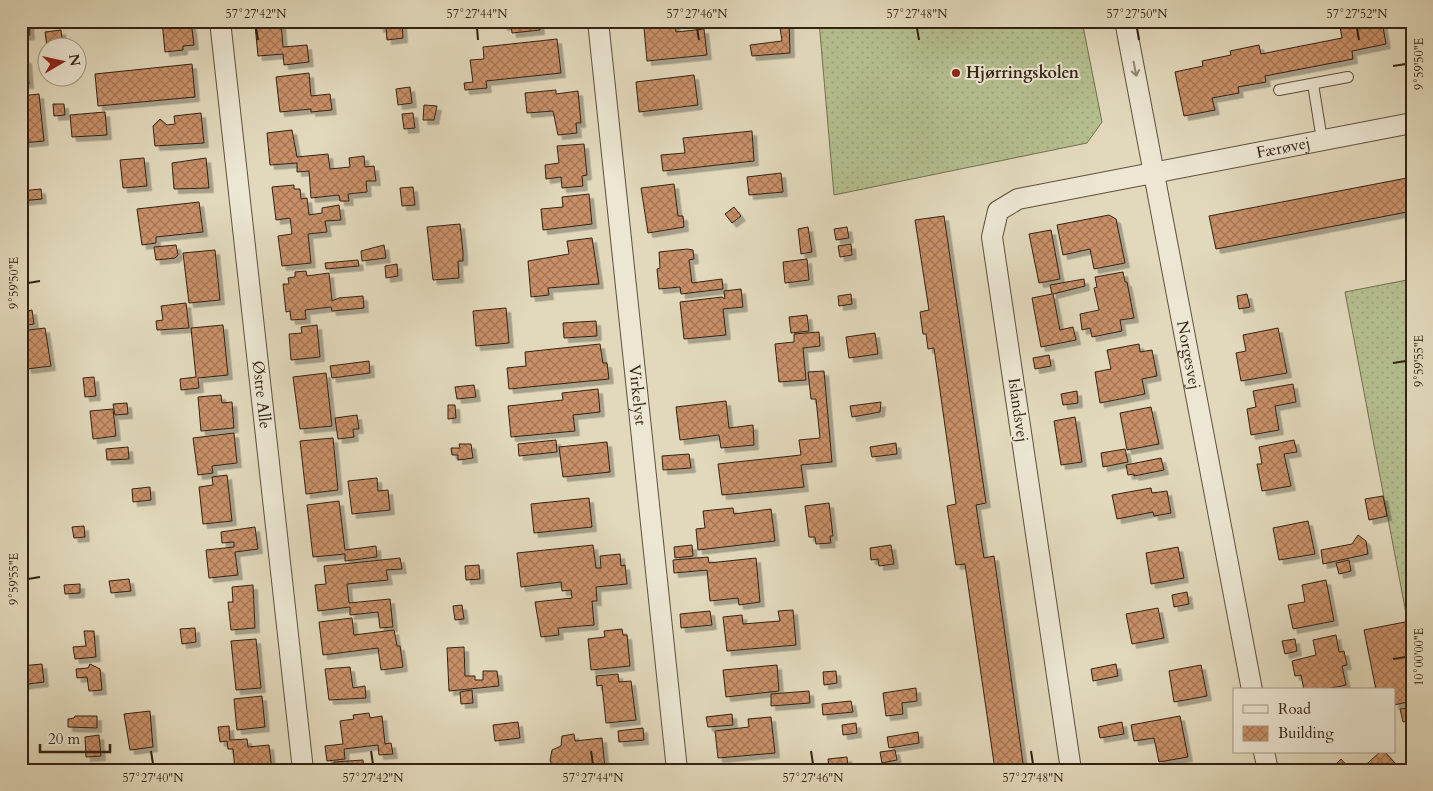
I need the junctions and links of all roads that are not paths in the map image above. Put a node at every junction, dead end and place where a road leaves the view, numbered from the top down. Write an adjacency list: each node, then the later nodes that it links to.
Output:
1 (220, 21): 12 (street, Østre Alle)
2 (598, 21): 13 (street, Virkelyst)
3 (1125, 21): 9 (street, Norgesvej, one-way to 9)
4 (1348, 77): 5 (lane)
5 (1313, 84): 6 (lane); 8 (lane)
6 (1279, 90)
7 (1412, 123): 8 (street, Færøvej)
8 (1322, 140): 9 (street, Færøvej)
9 (1154, 173): 10 (street, Norgesvej); 14 (street, Islandsvej)
10 (1252, 688)
11 (1264, 754): 15 (street)
12 (302, 770)
13 (677, 770)
14 (1071, 770)
15 (1268, 770)

